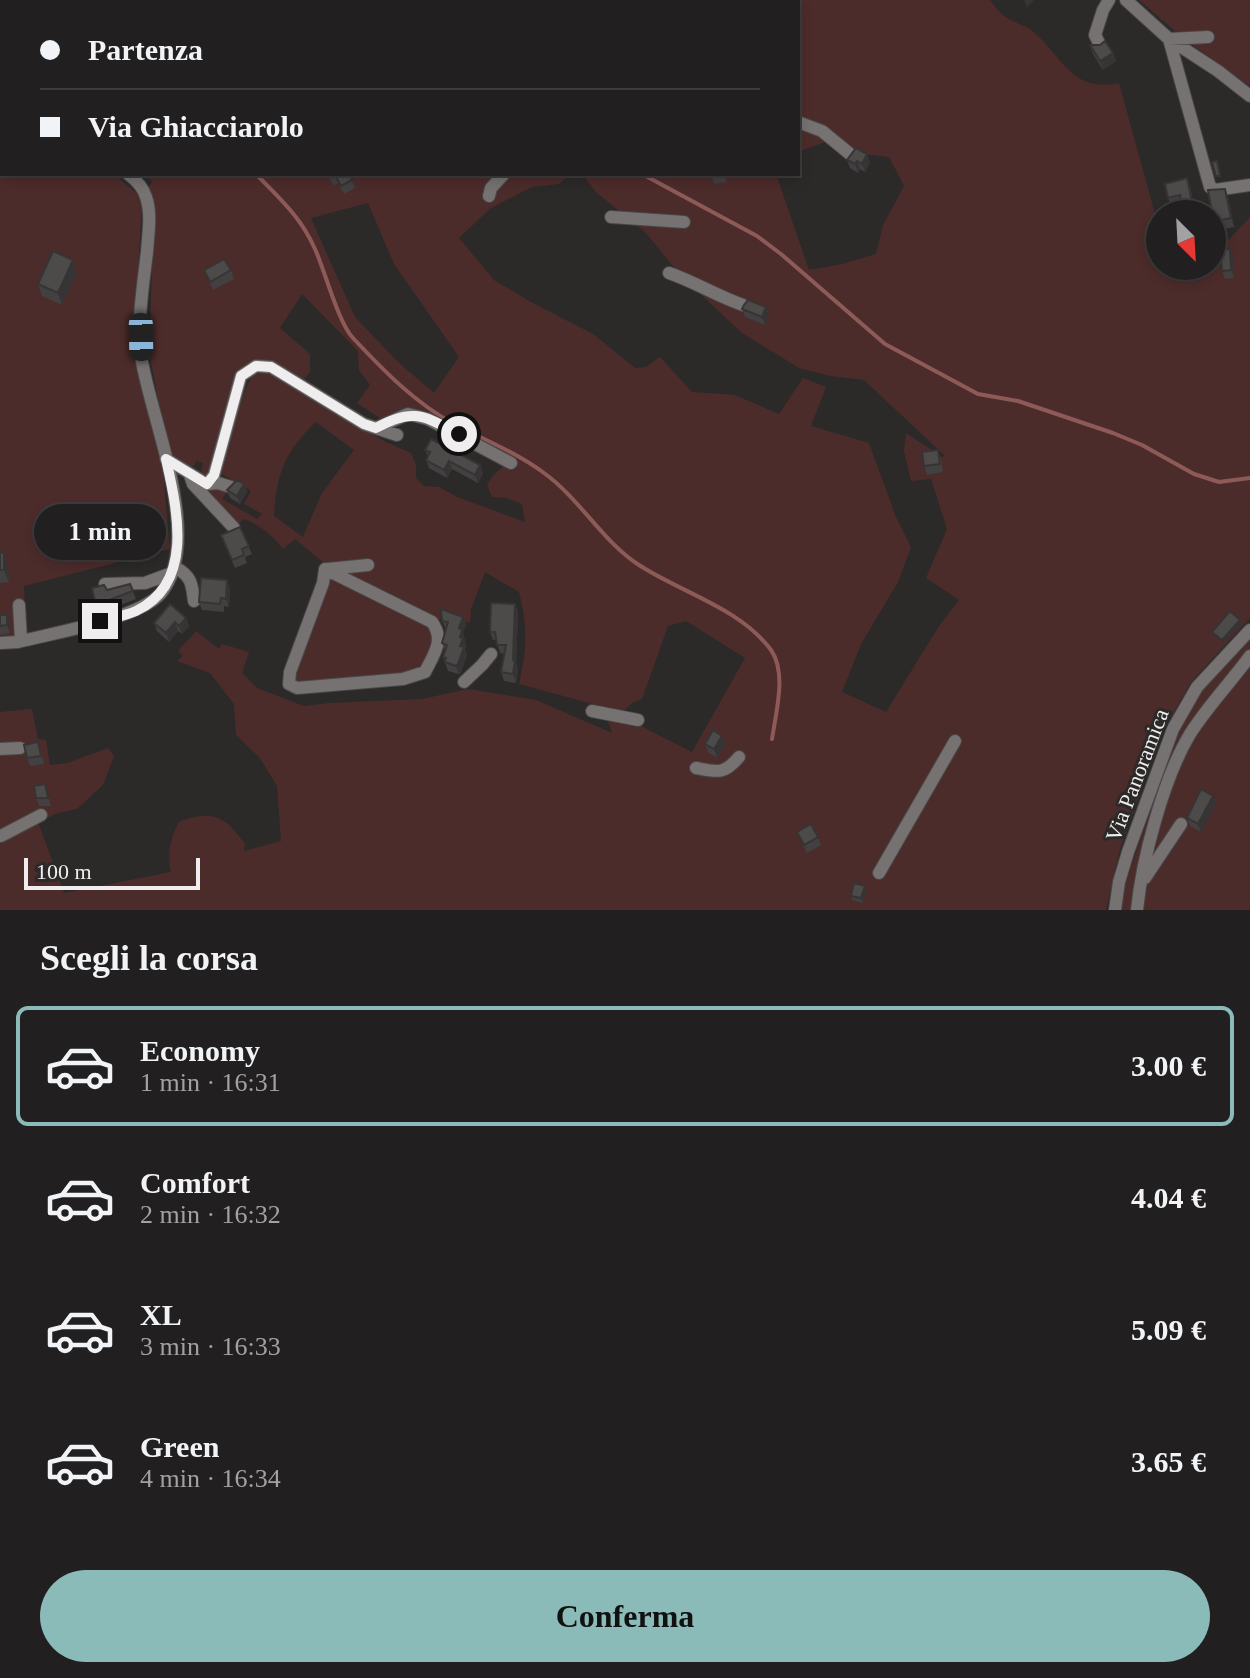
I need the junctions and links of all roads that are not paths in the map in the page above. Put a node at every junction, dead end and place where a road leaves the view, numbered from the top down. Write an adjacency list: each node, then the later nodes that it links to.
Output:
1 (1109, 0): 5 (street)
2 (1126, 0): 4 (street)
3 (1208, 37): 4 (street)
4 (1169, 39): 6 (street); 12 (street)
5 (1100, 45)
6 (1250, 96)
7 (800, 123): 8 (street)
8 (850, 154)
9 (130, 176): 13 (street)
10 (150, 176): 13 (street)
11 (502, 176): 14 (street)
12 (1250, 185)
13 (144, 191): 21 (street)
14 (489, 196)
15 (611, 217): 16 (street)
16 (684, 222)
17 (669, 273): 18 (street)
18 (743, 305)
19 (376, 428): 20 (street); 22 (street); 24 (street)
20 (397, 435)
21 (166, 459): 23 (street); 29 (street)
22 (511, 463)
23 (190, 475): 24 (street); 26 (street)
24 (207, 484): 25 (street)
25 (231, 487)
26 (234, 528)
27 (368, 565): 28 (street)
28 (325, 569): 28 (street)
29 (173, 570): 30 (street); 31 (street); 34 (street)
30 (105, 584)
31 (194, 601)
32 (19, 605): 34 (street)
33 (1250, 630): 51 (street, Via Panoramica)
34 (21, 641): 35 (street)
35 (0, 643)
36 (491, 654): 38 (street)
37 (1250, 656): 50 (street, Via Panoramica)
38 (464, 682)
39 (592, 711): 40 (street)
40 (638, 720)
41 (955, 741): 49 (street)
42 (20, 748): 43 (street)
43 (0, 749)
44 (739, 757): 45 (street)
45 (696, 768)
46 (41, 815): 48 (street)
47 (1181, 824): 50 (street)
48 (1, 836)
49 (879, 873)
50 (1143, 881): 52 (street, Via Panoramica)
51 (1115, 910)
52 (1137, 910)

